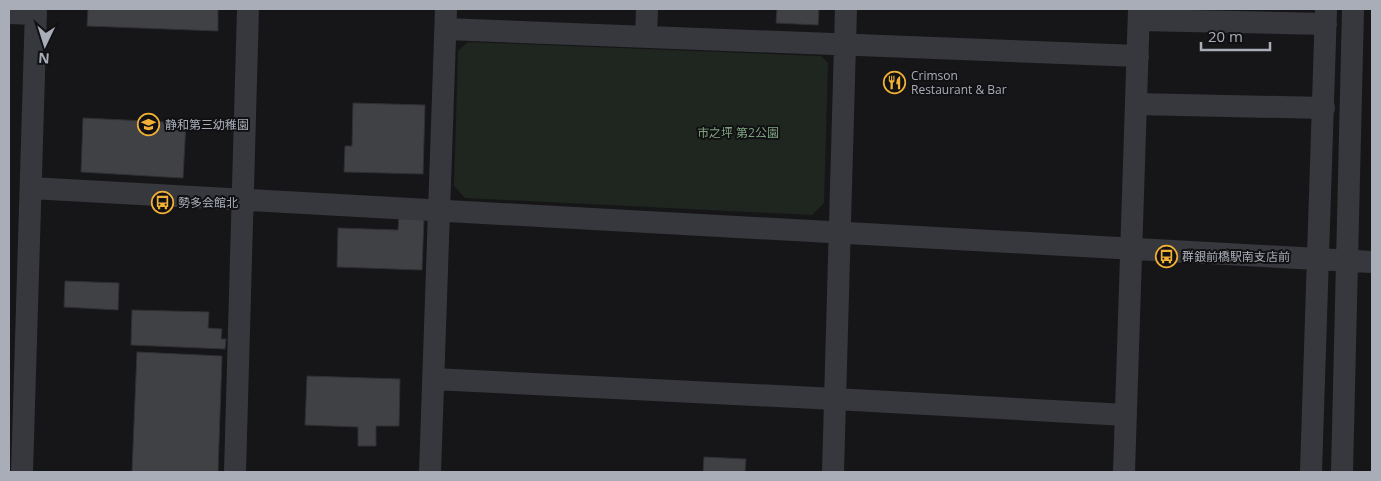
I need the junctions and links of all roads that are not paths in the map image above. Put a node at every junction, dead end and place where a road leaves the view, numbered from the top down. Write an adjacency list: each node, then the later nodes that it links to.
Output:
1 (248, 9): 16 (street)
2 (647, 9): 10 (street)
3 (846, 9): 11 (street)
4 (1353, 9): 21 (street)
5 (36, 12): 6 (street); 15 (street)
6 (9, 13)
7 (1139, 14): 8 (street); 12 (street)
8 (1326, 16): 14 (street)
9 (446, 19): 10 (street); 17 (street)
10 (646, 36): 11 (street)
11 (845, 45): 12 (street); 18 (street)
12 (1138, 56): 13 (street)
13 (1136, 104): 14 (street); 19 (street)
14 (1324, 108): 20 (street)
15 (31, 188): 16 (street); 23 (street)
16 (242, 200): 17 (street); 28 (street)
17 (440, 210): 18 (street); 24 (street)
18 (839, 234): 19 (street); 25 (street)
19 (1131, 250): 20 (street); 26 (street)
20 (1319, 259): 21 (street); 32 (street)
21 (1346, 261): 22 (street); 33 (street)
22 (1372, 262)
23 (19, 264): 27 (street)
24 (434, 379): 25 (street); 29 (street)
25 (835, 398): 26 (street); 30 (street)
26 (1126, 415): 31 (street)
27 (22, 472)
28 (235, 472)
29 (430, 472)
30 (833, 472)
31 (1124, 472)
32 (1312, 472)
33 (1342, 472)

